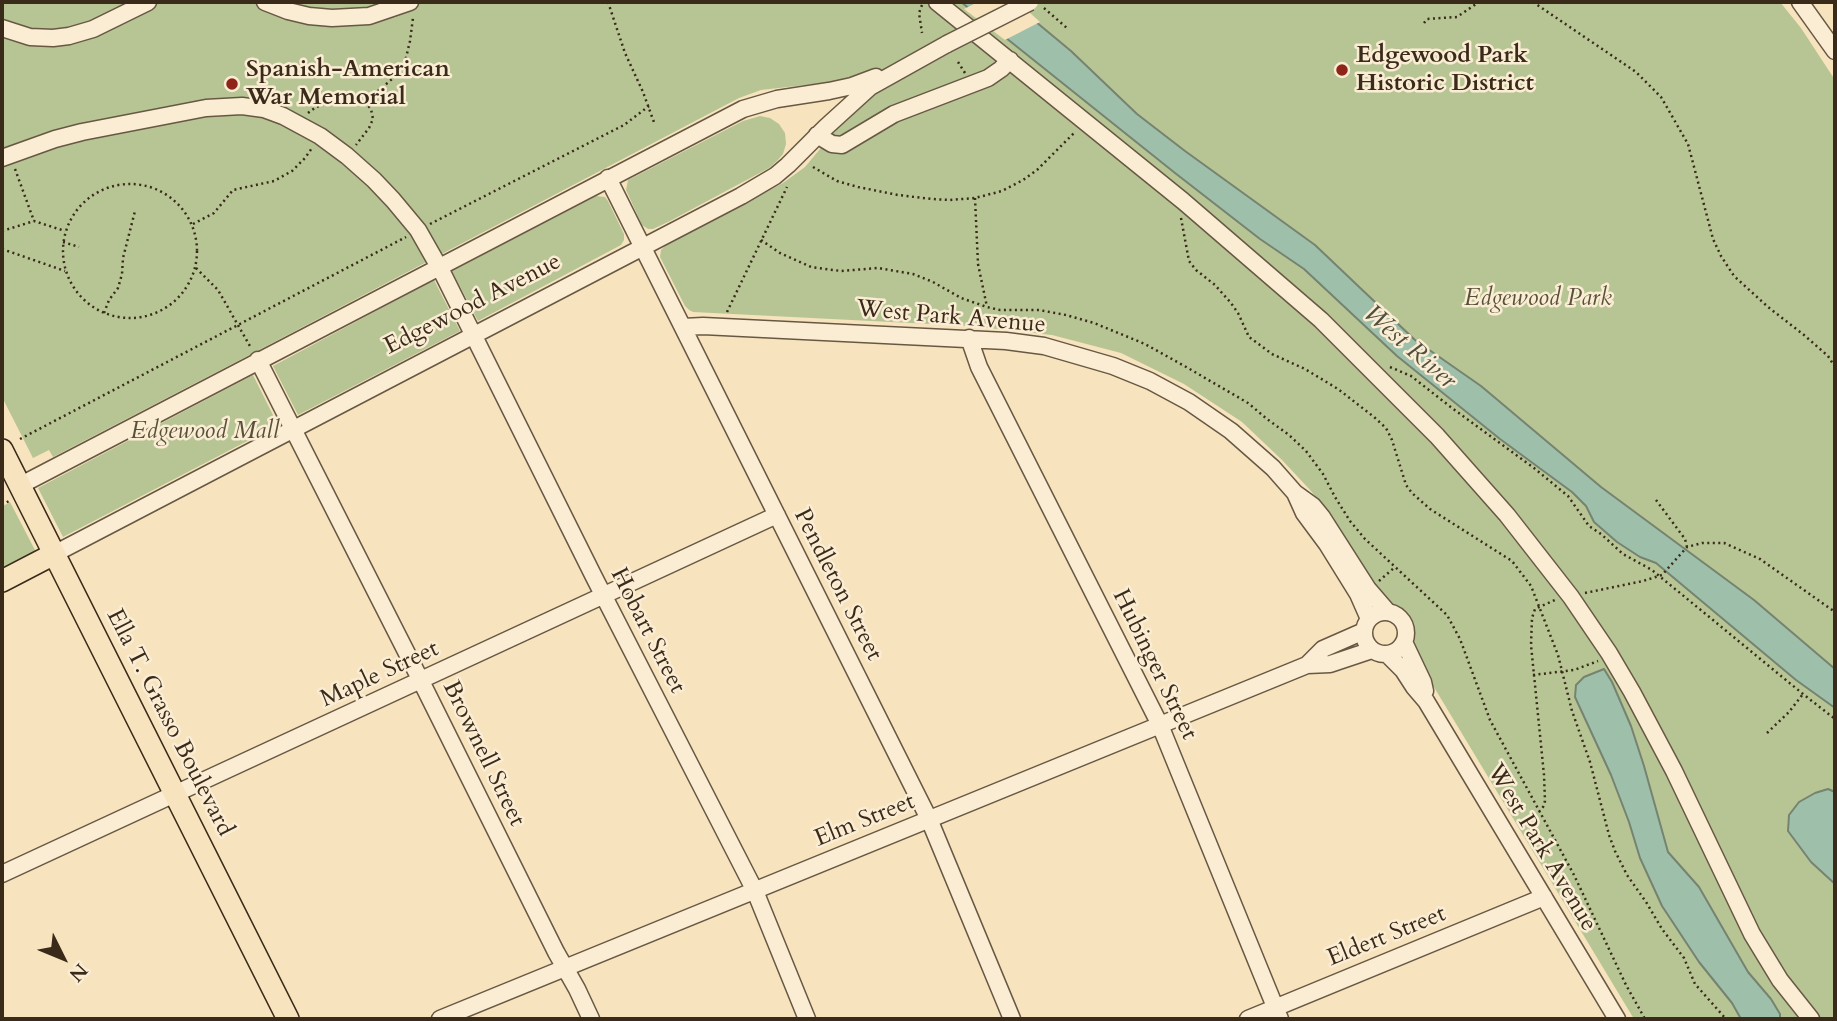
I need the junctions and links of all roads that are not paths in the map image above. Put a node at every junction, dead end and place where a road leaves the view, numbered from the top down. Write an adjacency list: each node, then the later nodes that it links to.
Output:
1 (148, 2): 7 (street)
2 (265, 2): 3 (street)
3 (409, 2)
4 (937, 2): 10 (street)
5 (1030, 2): 8 (street, Edgewood Avenue, bridge)
6 (1800, 2): 9 (street)
7 (2, 28)
8 (947, 44): 11 (street, Edgewood Avenue); 13 (street, Edgewood Avenue)
9 (1835, 51)
10 (1010, 60): 11 (street); 50 (street)
11 (817, 135): 14 (street, Edgewood Avenue)
12 (5, 157): 15 (street, Hobart Street)
13 (608, 178): 14 (street, Pendleton Street); 15 (street, Edgewood Avenue)
14 (643, 247): 16 (street, Pendleton Street); 17 (street, Edgewood Avenue)
15 (439, 266): 17 (street, Hobart Street); 19 (street, Edgewood Avenue)
16 (684, 327): 18 (street, West Park Avenue); 24 (street, Pendleton Street)
17 (473, 335): 20 (street, Edgewood Avenue); 27 (street, Hobart Street)
18 (969, 338): 23 (street, West Park Avenue); 35 (street, Hubinger Street)
19 (258, 360): 20 (street, Brownell Street); 22 (street, Edgewood Avenue)
20 (292, 429): 25 (street, Edgewood Avenue); 33 (street, Brownell Street)
21 (11, 444): 22 (main road, Ella T. Grasso Boulevard)
22 (11, 490): 25 (main road, Ella T. Grasso Boulevard)
23 (1295, 494): 28 (street, West Park Avenue); 29 (street, West Park Avenue)
24 (777, 515): 27 (street, Maple Street); 37 (street, Pendleton Street)
25 (54, 554): 26 (main road, Edgewood Avenue); 36 (main road, Ella T. Grasso Boulevard)
26 (2, 581)
27 (604, 596): 33 (street, Maple Street); 39 (street, Hobart Street)
28 (1387, 611): 29 (street); 30 (street)
29 (1367, 625): 31 (street); 32 (street, Elm Street)
30 (1404, 642): 31 (street); 34 (street, West Park Avenue)
31 (1380, 652): 32 (street, Elm Street); 34 (street, West Park Avenue)
32 (1307, 665): 35 (street, Elm Street)
33 (421, 681): 36 (street, Maple Street); 41 (street, Brownell Street)
34 (1426, 701): 40 (street, West Park Avenue)
35 (1160, 725): 37 (street, Elm Street); 42 (street, Hubinger Street)
36 (176, 794): 38 (street, Maple Street); 43 (main road, Ella T. Grasso Boulevard)
37 (929, 819): 39 (street, Elm Street); 47 (street, Pendleton Street)
38 (2, 874)
39 (755, 891): 41 (street, Elm Street); 46 (street, Hobart Street)
40 (1544, 897): 42 (street, Eldert Street); 49 (street, West Park Avenue)
41 (565, 968): 44 (street, Elm Street); 45 (street, Brownell Street)
42 (1278, 1014): 48 (street, Eldert Street)
43 (288, 1019)
44 (440, 1019)
45 (591, 1019)
46 (807, 1019)
47 (1012, 1019)
48 (1248, 1019)
49 (1617, 1019)
50 (1811, 1019)

